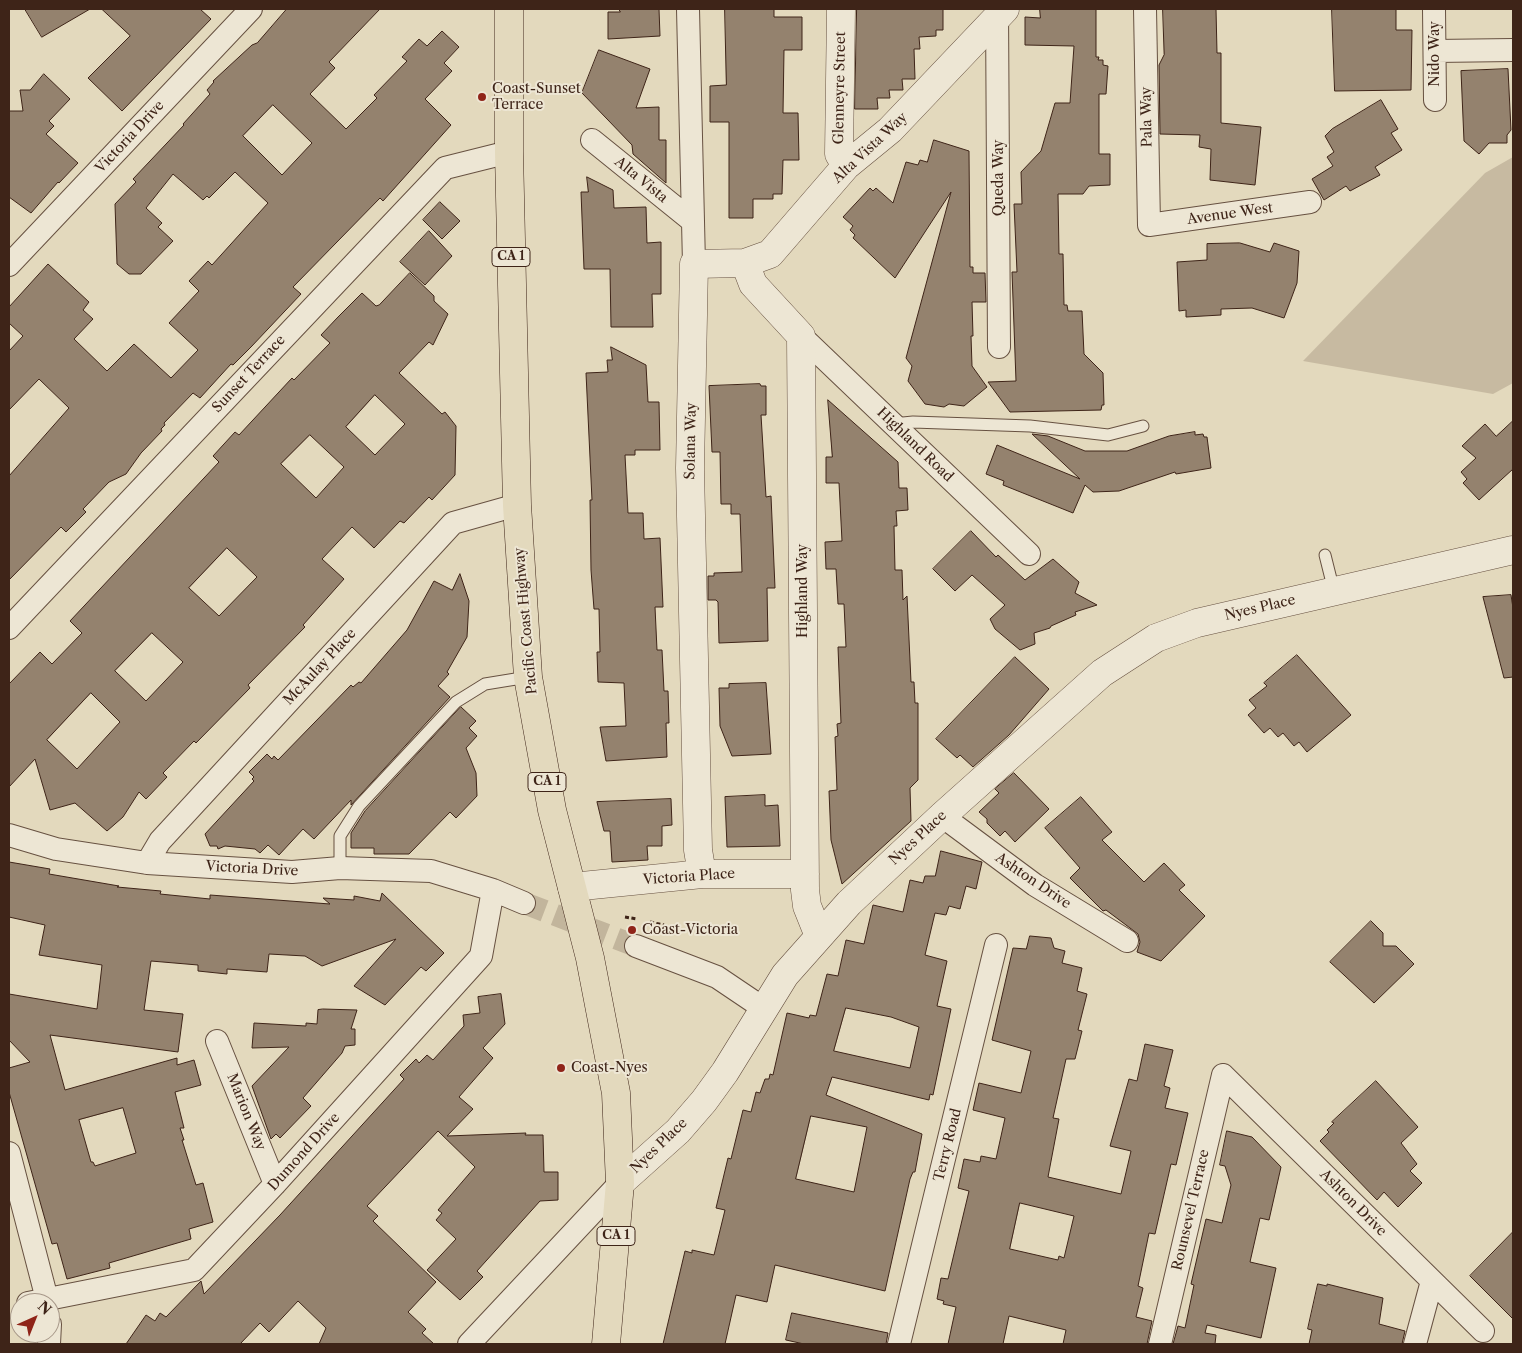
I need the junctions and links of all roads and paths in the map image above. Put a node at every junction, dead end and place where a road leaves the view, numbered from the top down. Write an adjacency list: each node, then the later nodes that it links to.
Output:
1 (252, 9): 19 (street, Victoria Drive)
2 (509, 9): 12 (highway, Pacific Coast Highway / CA 1)
3 (688, 9): 15 (street, Solana Way)
4 (841, 9): 13 (street, Glenneyre Street)
5 (1145, 9): 16 (street, Pala Way)
6 (1434, 9): 9 (street, Nido Way)
7 (1000, 12): 13 (street, Alta Vista Way); 21 (street, Queda Way)
8 (1513, 50): 9 (street)
9 (1435, 51): 10 (street, Nido Way)
10 (1435, 100)
11 (592, 140): 15 (street, Alta Vista)
12 (509, 152): 24 (highway, Pacific Coast Highway / CA 1); 29 (street, Sunset Terrace)
13 (846, 166): 17 (street, Alta Vista Way)
14 (1310, 202): 16 (street, Avenue West)
15 (691, 220): 18 (street, Solana Way)
16 (1149, 225)
17 (745, 263): 18 (street, Alta Vista Way); 20 (street)
18 (694, 264): 35 (street, Solana Way)
19 (9, 265)
20 (801, 336): 22 (street, Highland Road); 36 (street, Highland Way)
21 (999, 347)
22 (893, 424): 23 (lane); 26 (street, Highland Road)
23 (1143, 426)
24 (517, 505): 30 (highway, Pacific Coast Highway / CA 1); 33 (street, McAulay Place)
25 (1513, 550): 28 (street, Nyes Place)
26 (1029, 554)
27 (1325, 555): 28 (lane)
28 (1334, 591): 31 (street, Nyes Place)
29 (9, 628)
30 (528, 677): 34 (lane); 37 (highway, Pacific Coast Highway / CA 1)
31 (942, 816): 42 (street, Nyes Place); 43 (street, Ashton Drive)
32 (9, 835): 33 (street, Victoria Drive)
33 (147, 863): 34 (street, Victoria Drive)
34 (340, 868): 38 (street, Victoria Drive)
35 (702, 874): 36 (street, Victoria Place); 37 (street, Victoria Place)
36 (805, 874): 42 (street, Highland Way)
37 (572, 887): 50 (highway, Pacific Coast Highway / CA 1)
38 (493, 890): 39 (street, Victoria Drive); 51 (street, Dumond Drive)
39 (524, 903)
40 (625, 917): 41 (path)
41 (631, 918)
42 (819, 936): 46 (street, Nyes Place)
43 (1127, 941)
44 (996, 945): 58 (street, Terry Road)
45 (636, 946): 46 (street)
46 (763, 1008): 50 (street, Nyes Place)
47 (217, 1041): 51 (street, Marion Way)
48 (1223, 1075): 52 (street, Ashton Drive); 59 (street, Rounsevel Terrace)
49 (9, 1153): 53 (street)
50 (620, 1183): 56 (street, Nyes Place); 57 (highway, Pacific Coast Highway / CA 1)
51 (275, 1184): 54 (street, Dumond Drive)
52 (1432, 1281): 55 (street, Ashton Drive); 60 (street)
53 (39, 1293)
54 (60, 1297)
55 (1483, 1332)
56 (470, 1344)
57 (606, 1344)
58 (899, 1344)
59 (1160, 1344)
60 (1415, 1344)

